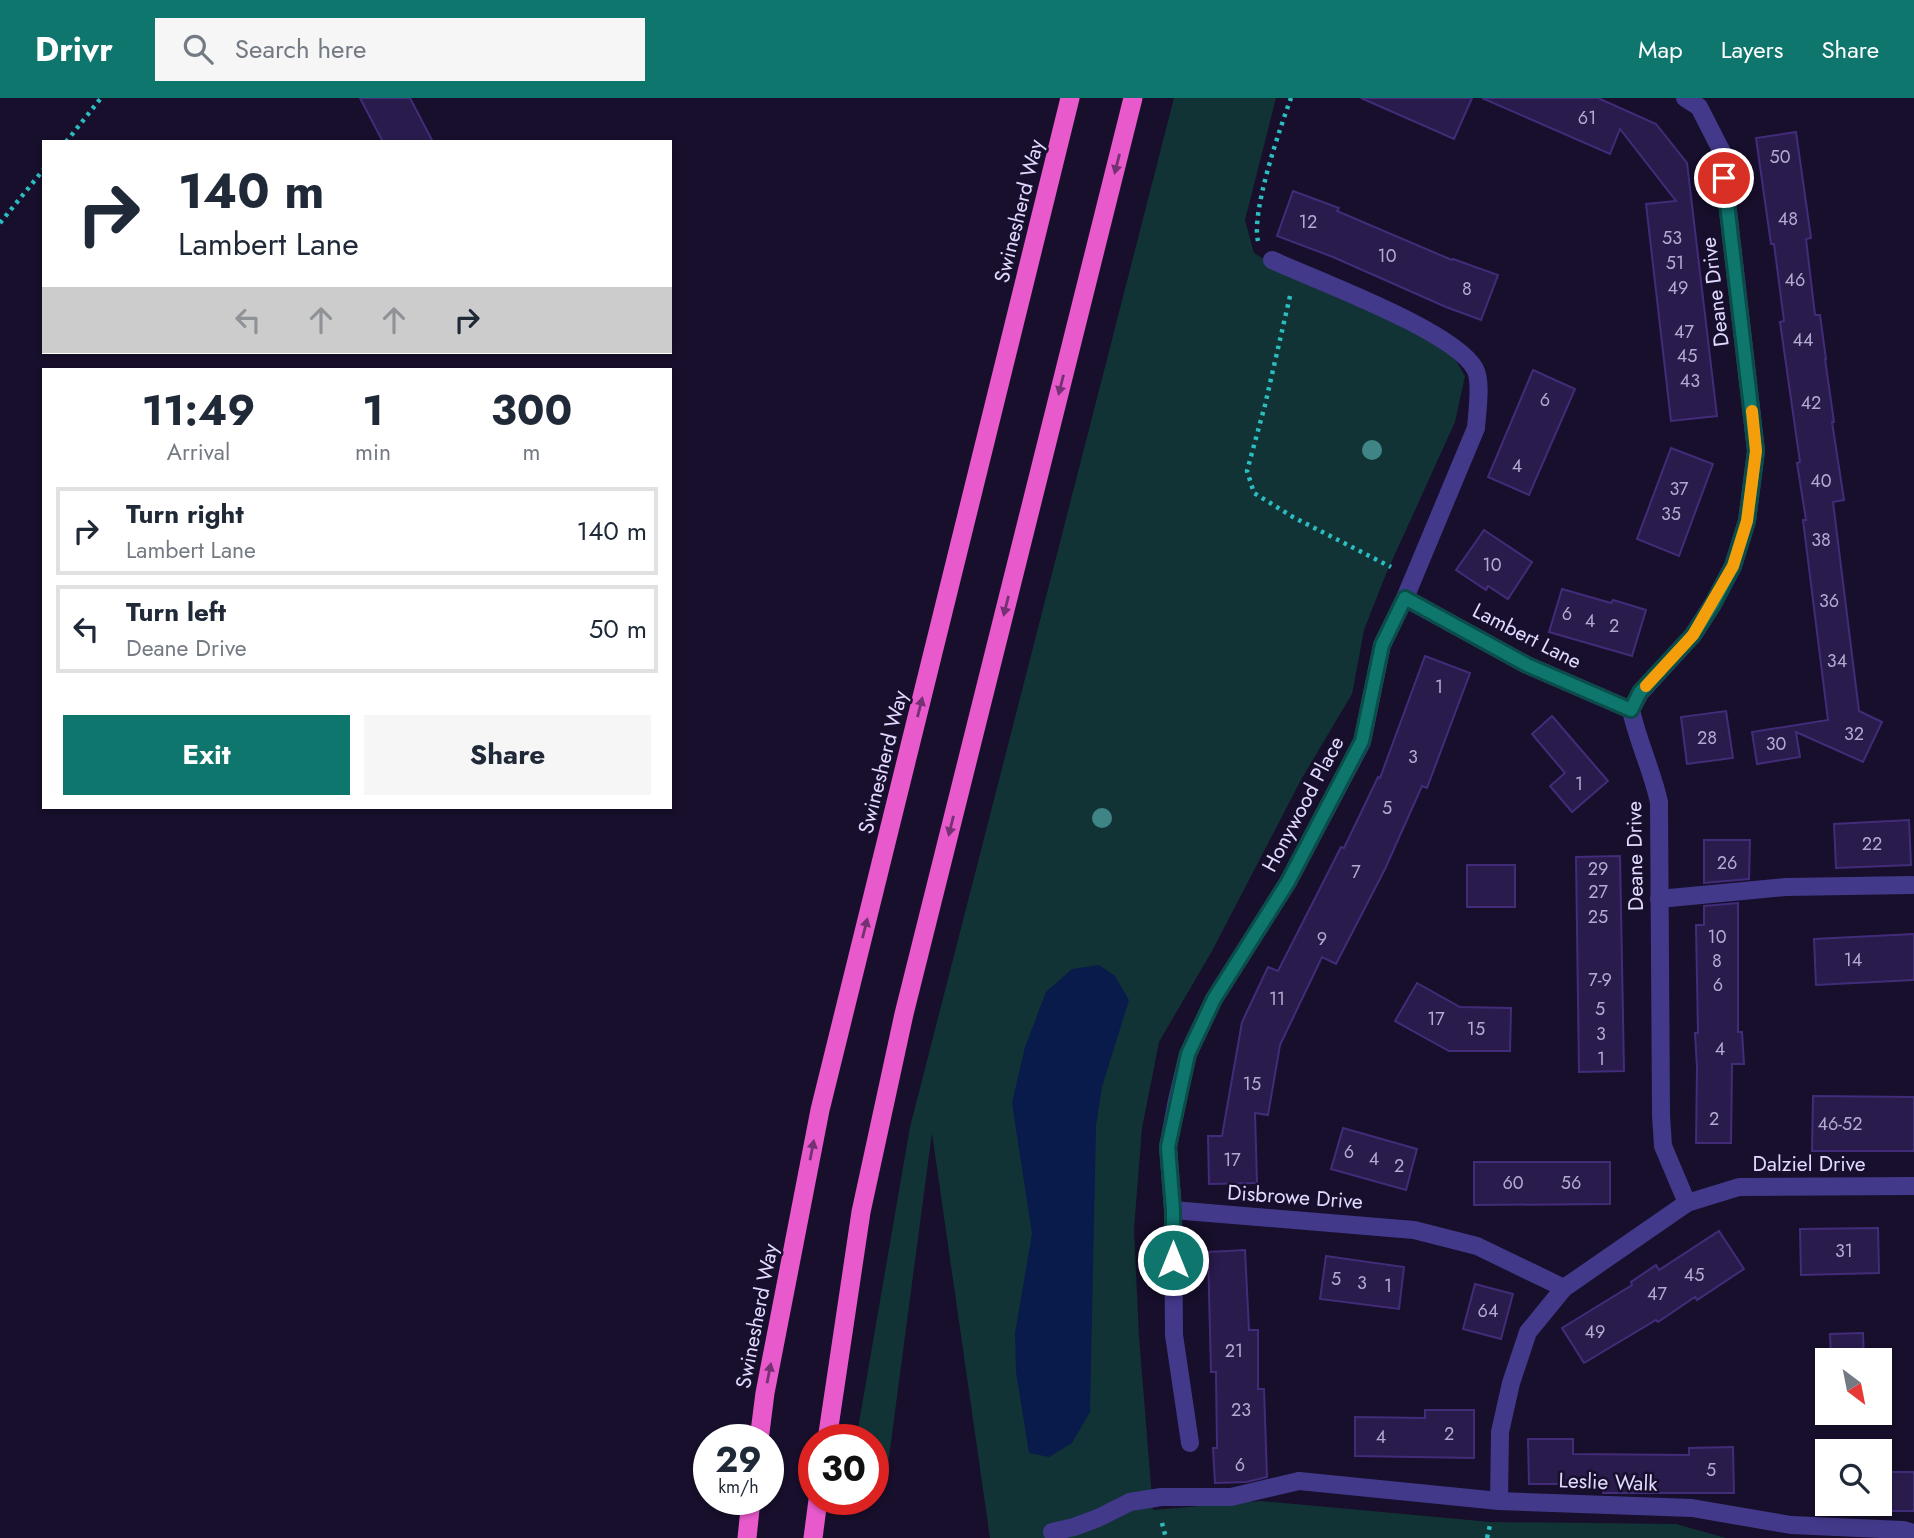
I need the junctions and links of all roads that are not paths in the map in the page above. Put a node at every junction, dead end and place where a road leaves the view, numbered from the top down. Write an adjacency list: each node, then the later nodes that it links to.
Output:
1 (1070, 98): 13 (highway, Swinesherd Way, one-way to 1)
2 (1133, 98): 14 (highway, one-way to 14)
3 (1685, 98): 6 (street, Deane Drive)
4 (1272, 260): 5 (street, Honywood Place)
5 (1405, 598): 6 (street, Lambert Lane); 11 (street, Honywood Place)
6 (1631, 710): 8 (street, Deane Drive)
7 (1912, 885): 8 (street)
8 (1659, 899): 10 (street, Deane Drive)
9 (1914, 1186): 10 (street, Dalziel Drive)
10 (1686, 1203): 12 (street, Dalziel Drive)
11 (1173, 1210): 12 (street, Disbrowe Drive); 15 (street, Honywood Place)
12 (1564, 1288): 16 (street, Dalziel Drive)
13 (761, 1424)
14 (829, 1424)
15 (1191, 1443)
16 (1499, 1501): 19 (street, Leslie Walk); 20 (street, Leslie Walk)
17 (749, 1515): 21 (highway)
18 (816, 1515): 22 (highway)
19 (1052, 1532)
20 (1914, 1533)
21 (747, 1538)
22 (813, 1538)

